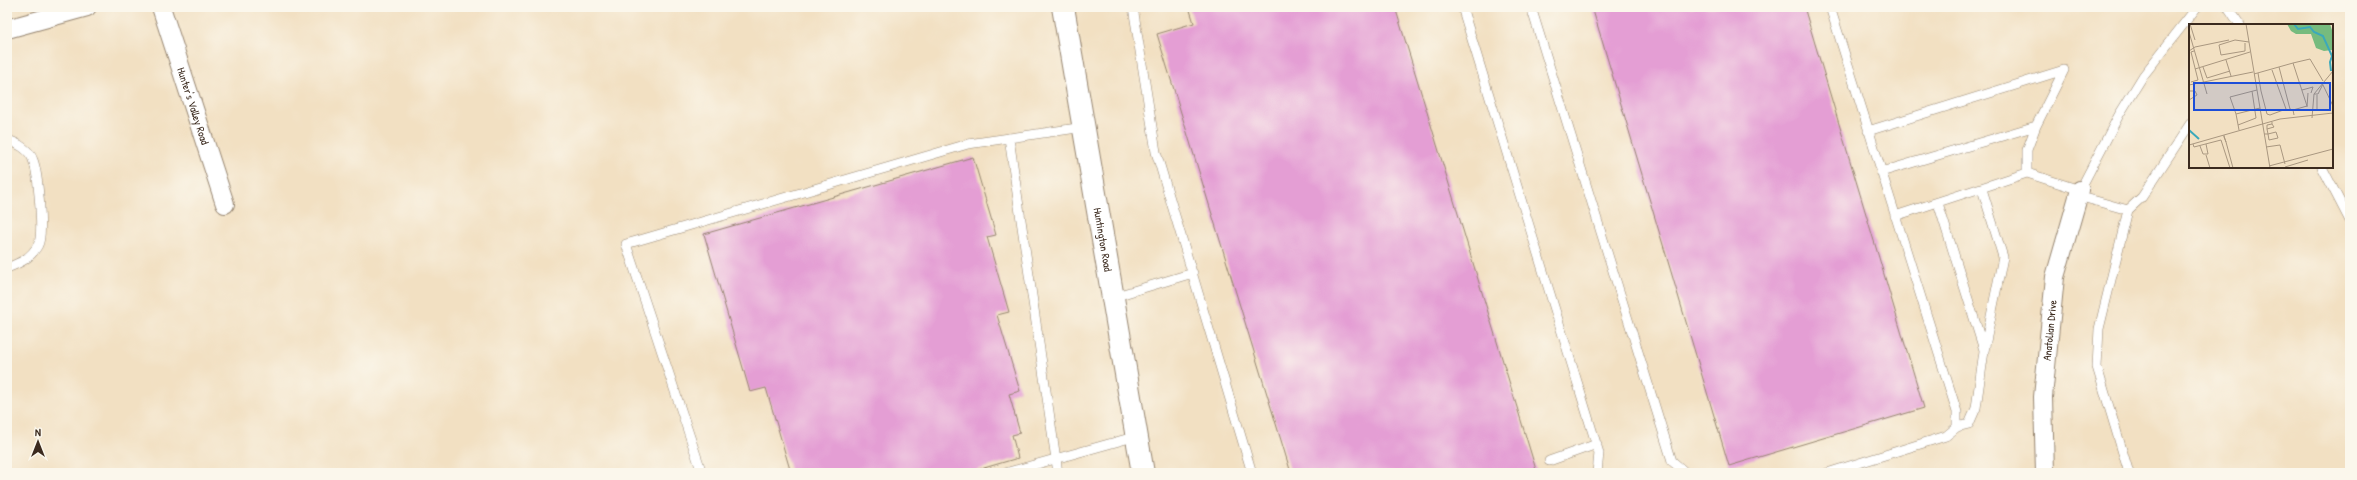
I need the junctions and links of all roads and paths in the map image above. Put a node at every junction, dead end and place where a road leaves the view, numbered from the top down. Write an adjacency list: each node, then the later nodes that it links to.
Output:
1 (87, 7): 11 (street)
2 (160, 7): 24 (street, Hunter's Valley Road)
3 (1063, 7): 14 (street, Huntington Road)
4 (1133, 7): 29 (lane)
5 (1462, 7): 34 (lane)
6 (1531, 7): 43 (lane)
7 (1830, 7): 15 (lane)
8 (2197, 7): 22 (lane)
9 (2228, 7): 10 (lane)
10 (2239, 24)
11 (7, 29)
12 (2036, 126): 15 (lane); 19 (lane); 20 (lane)
13 (2189, 126): 25 (lane)
14 (1084, 127): 16 (lane); 30 (street, Huntington Road)
15 (1868, 131): 19 (lane)
16 (1009, 138): 35 (lane); 37 (lane)
17 (7, 140): 28 (lane)
18 (2323, 168): 27 (lane)
19 (1881, 172): 26 (lane)
20 (2027, 173): 21 (lane); 22 (lane)
21 (1982, 189): 23 (lane); 31 (lane)
22 (2079, 193): 25 (lane); 45 (street, Anatolian Drive)
23 (1938, 203): 26 (lane); 31 (lane)
24 (225, 204)
25 (2128, 210): 46 (lane)
26 (1895, 216): 32 (lane)
27 (2350, 221)
28 (7, 268)
29 (1193, 273): 30 (lane); 41 (lane)
30 (1113, 297): 33 (street, Huntington Road)
31 (1984, 351): 32 (lane)
32 (1957, 428): 44 (lane)
33 (1136, 436): 35 (lane); 40 (street, Huntington Road)
34 (1597, 444): 36 (lane); 42 (lane)
35 (1056, 459): 38 (lane); 39 (lane)
36 (1549, 460)
37 (702, 473)
38 (1005, 473)
39 (1058, 473)
40 (1143, 473)
41 (1252, 473)
42 (1598, 473)
43 (1686, 473)
44 (1828, 473)
45 (2045, 473)
46 (2129, 473)

